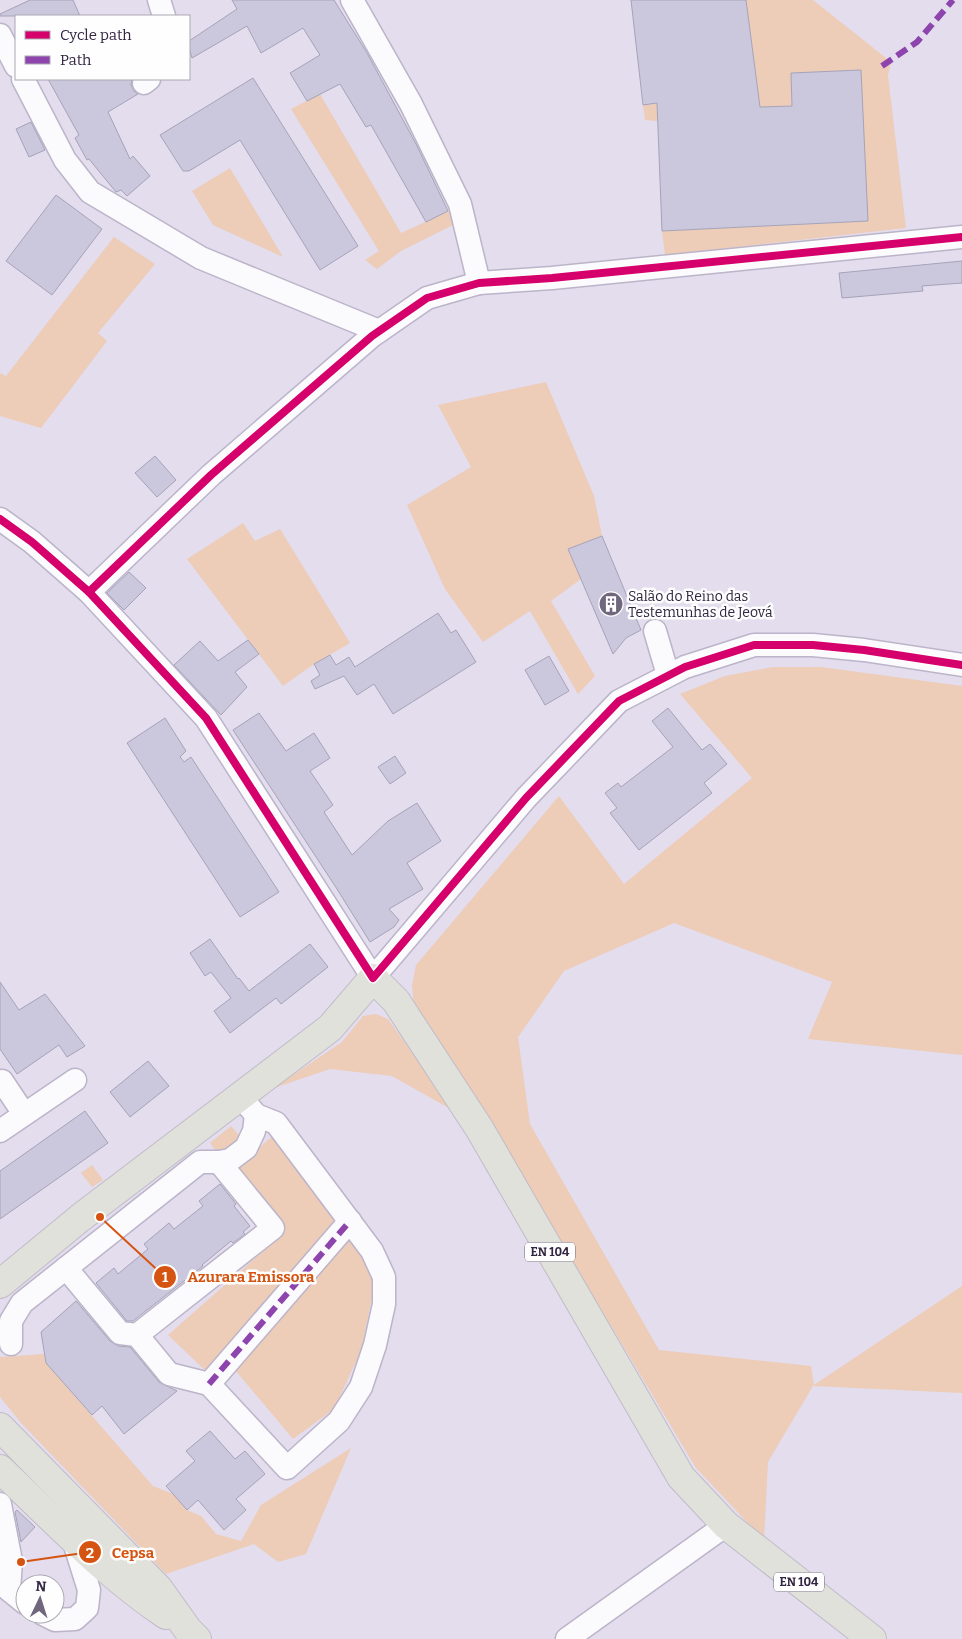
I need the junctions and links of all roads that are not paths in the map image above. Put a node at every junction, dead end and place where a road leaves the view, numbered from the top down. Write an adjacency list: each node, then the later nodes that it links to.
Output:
1 (159, 0): 3 (street)
2 (352, 0): 8 (street)
3 (164, 15)
4 (0, 35): 5 (street)
5 (15, 64)
6 (24, 80): 9 (street)
7 (962, 237): 8 (street)
8 (479, 283): 9 (street)
9 (379, 331): 11 (street)
10 (0, 519): 11 (street)
11 (90, 592): 15 (street)
12 (655, 631): 14 (street)
13 (962, 665): 14 (street)
14 (668, 675): 15 (street)
15 (373, 978): 18 (main road); 31 (main road, EN 104)
16 (76, 1080): 19 (street)
17 (1, 1081): 19 (street)
18 (248, 1105): 21 (street); 22 (street); 24 (main road)
19 (24, 1114): 20 (street)
20 (0, 1131)
21 (219, 1162): 23 (street); 25 (street)
22 (350, 1221): 27 (street); 27 (street)
23 (66, 1268): 25 (street); 26 (street)
24 (0, 1284)
25 (137, 1335): 27 (street)
26 (11, 1344)
27 (209, 1384)
28 (0, 1427): 36 (main road)
29 (0, 1469): 32 (main road)
30 (0, 1504): 33 (street)
31 (726, 1526): 37 (street); 38 (main road, EN 104)
32 (73, 1538): 35 (street); 36 (main road)
33 (5, 1560): 34 (street)
34 (15, 1595)
35 (65, 1620)
36 (193, 1634)
37 (567, 1639)
38 (872, 1639)

